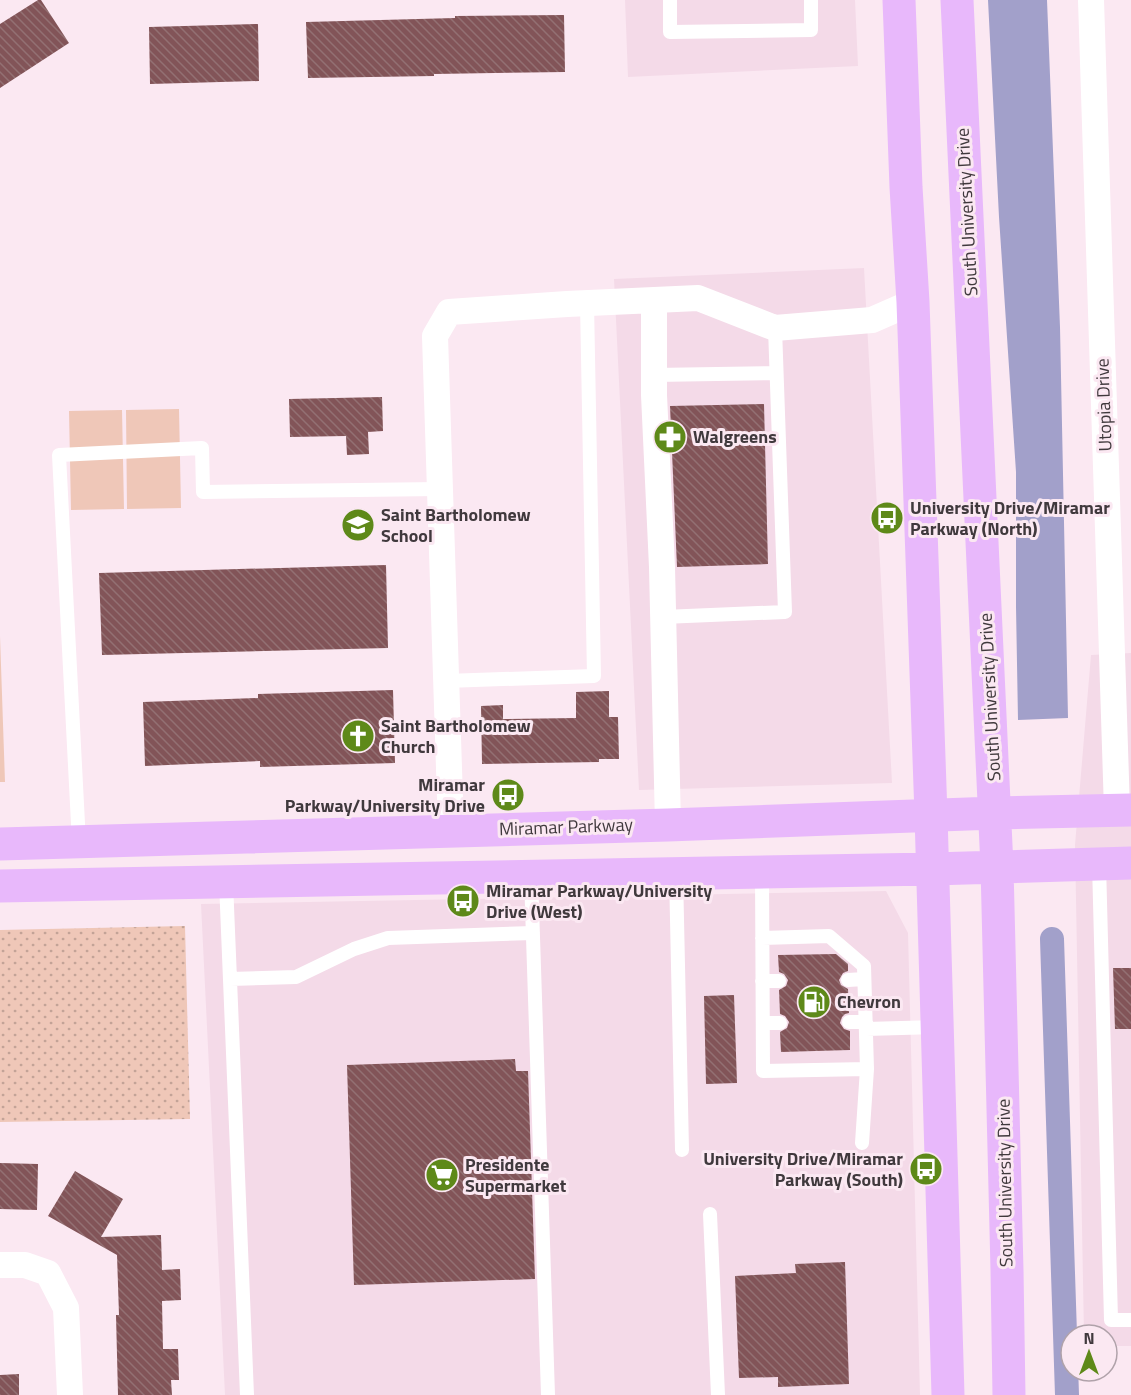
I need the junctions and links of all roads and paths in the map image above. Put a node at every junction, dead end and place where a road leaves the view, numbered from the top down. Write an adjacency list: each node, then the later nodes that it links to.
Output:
1 (670, 0): 2 (lane)
2 (811, 0)
3 (899, 0): 7 (main road)
4 (957, 0): 16 (main road, South University Drive)
5 (1091, 0): 15 (street, Utopia Drive)
6 (654, 300): 8 (street); 9 (street); 11 (street)
7 (913, 302): 9 (street); 17 (main road)
8 (587, 303): 12 (street); 14 (lane)
9 (775, 328): 10 (lane)
10 (777, 373): 11 (lane); 13 (lane)
11 (654, 375): 13 (street)
12 (440, 489): 14 (street); 21 (lane)
13 (663, 617): 18 (street)
14 (446, 681): 19 (street)
15 (1124, 810): 16 (main road, Miramar Parkway)
16 (995, 813): 17 (main road, Miramar Parkway); 25 (main road, South University Drive)
17 (931, 815): 18 (main road, Miramar Parkway); 26 (main road)
18 (668, 825): 19 (main road, Miramar Parkway)
19 (451, 830): 20 (main road, Miramar Parkway); 30 (main road)
20 (257, 837): 21 (main road, Miramar Parkway); 31 (main road)
21 (79, 843): 22 (main road, Miramar Parkway); 32 (main road)
22 (0, 844)
23 (1131, 863): 24 (main road)
24 (1098, 864): 25 (main road); 51 (lane)
25 (997, 867): 26 (main road); 57 (main road, South University Drive)
26 (932, 869): 27 (main road); 45 (main road)
27 (762, 872): 28 (main road); 35 (lane)
28 (676, 873): 29 (main road); 48 (lane)
29 (531, 876): 30 (main road); 34 (lane)
30 (406, 879): 31 (main road)
31 (226, 882): 32 (main road); 37 (lane)
32 (40, 885): 33 (main road)
33 (0, 886)
34 (533, 933): 37 (lane); 54 (lane)
35 (762, 938): 36 (lane); 39 (lane)
36 (864, 979): 38 (lane); 44 (lane)
37 (230, 980): 53 (lane)
38 (848, 980)
39 (762, 981): 40 (lane); 42 (lane)
40 (779, 981)
41 (849, 1022): 44 (lane)
42 (763, 1023): 43 (lane); 46 (lane)
43 (780, 1023)
44 (866, 1025): 45 (lane); 46 (lane)
45 (937, 1027): 56 (main road)
46 (867, 1069): 47 (lane)
47 (862, 1143)
48 (682, 1150)
49 (710, 1214): 55 (lane)
50 (0, 1266): 52 (street)
51 (1131, 1320)
52 (70, 1395)
53 (247, 1395)
54 (548, 1395)
55 (717, 1395)
56 (948, 1395)
57 (1009, 1395)

